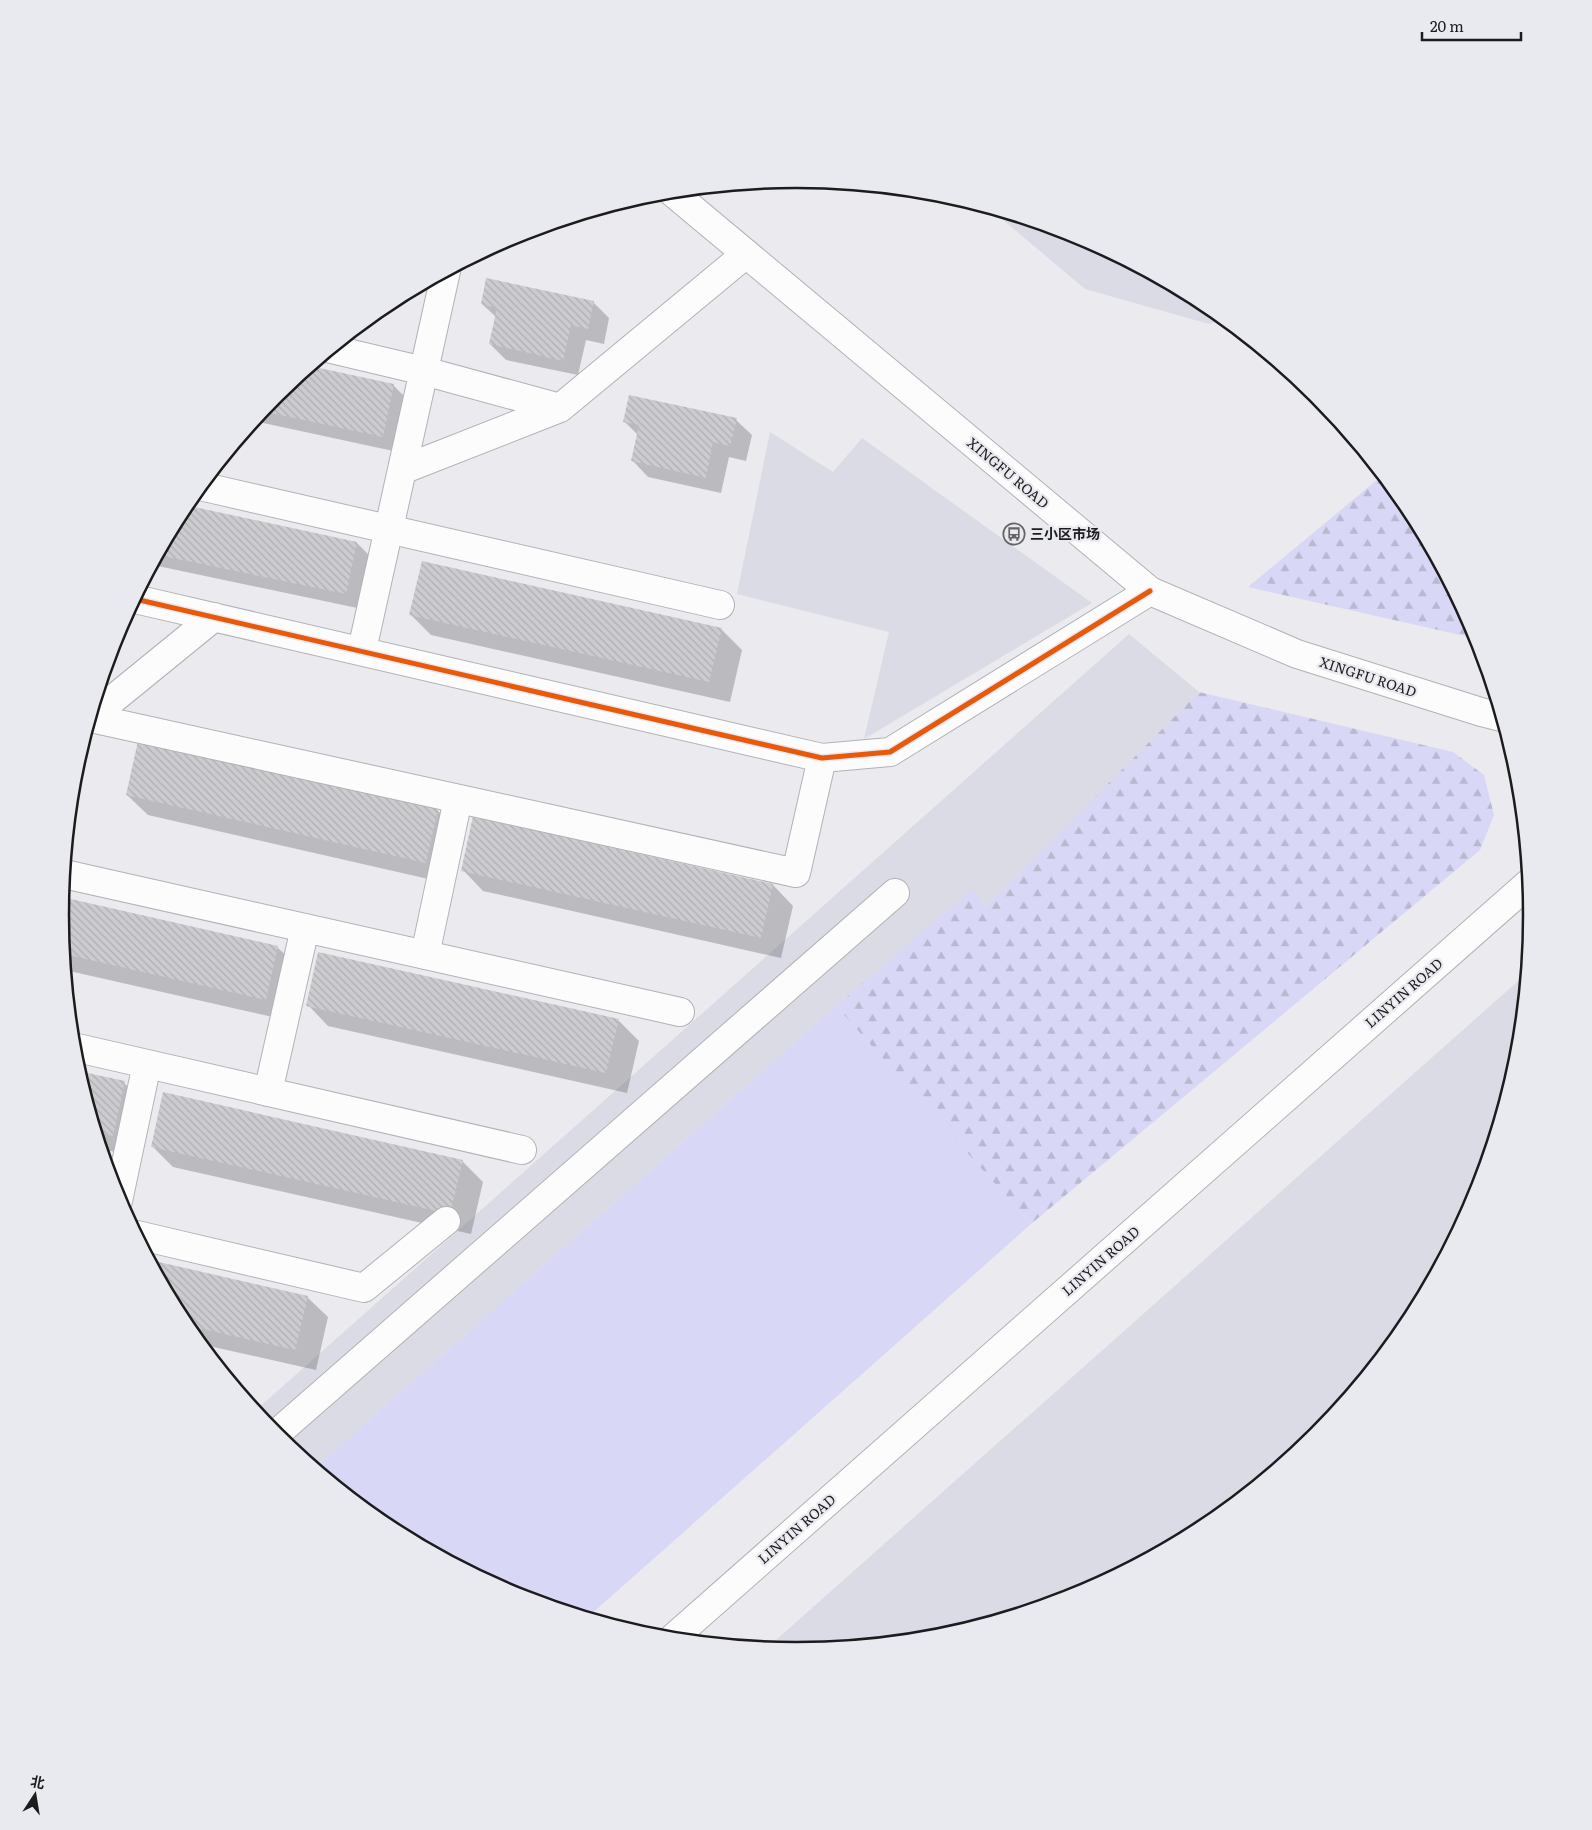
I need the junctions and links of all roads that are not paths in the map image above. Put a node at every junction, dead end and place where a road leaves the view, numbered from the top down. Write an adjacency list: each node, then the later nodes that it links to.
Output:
1 (679, 198): 2 (main road, XINGFU ROAD)
2 (746, 254): 6 (main road); 10 (main road, XINGFU ROAD)
3 (438, 282): 5 (main road)
4 (338, 350): 5 (main road)
5 (424, 370): 6 (main road); 7 (main road)
6 (560, 408): 7 (main road)
7 (402, 470): 9 (main road)
8 (208, 488): 9 (main road)
9 (389, 529): 12 (main road); 14 (main road)
10 (1150, 591): 16 (main road, XINGFU ROAD); 18 (main road)
11 (141, 600): 13 (main road)
12 (720, 605)
13 (214, 617): 14 (main road); 15 (main road)
14 (362, 650): 18 (main road)
15 (98, 712)
16 (1495, 715)
17 (96, 719): 19 (main road)
18 (822, 758): 19 (main road)
19 (458, 798): 24 (main road)
20 (70, 875): 23 (main road)
21 (1522, 889): 34 (main road, LINYIN ROAD)
22 (895, 892): 33 (main road)
23 (304, 928): 24 (main road); 28 (main road)
24 (425, 955): 25 (main road)
25 (680, 1012)
26 (82, 1049): 27 (main road)
27 (147, 1064): 28 (main road); 30 (main road)
28 (268, 1092): 29 (main road)
29 (522, 1150)
30 (121, 1186)
31 (446, 1221): 32 (main road)
32 (144, 1237)
33 (282, 1429)
34 (680, 1632)

